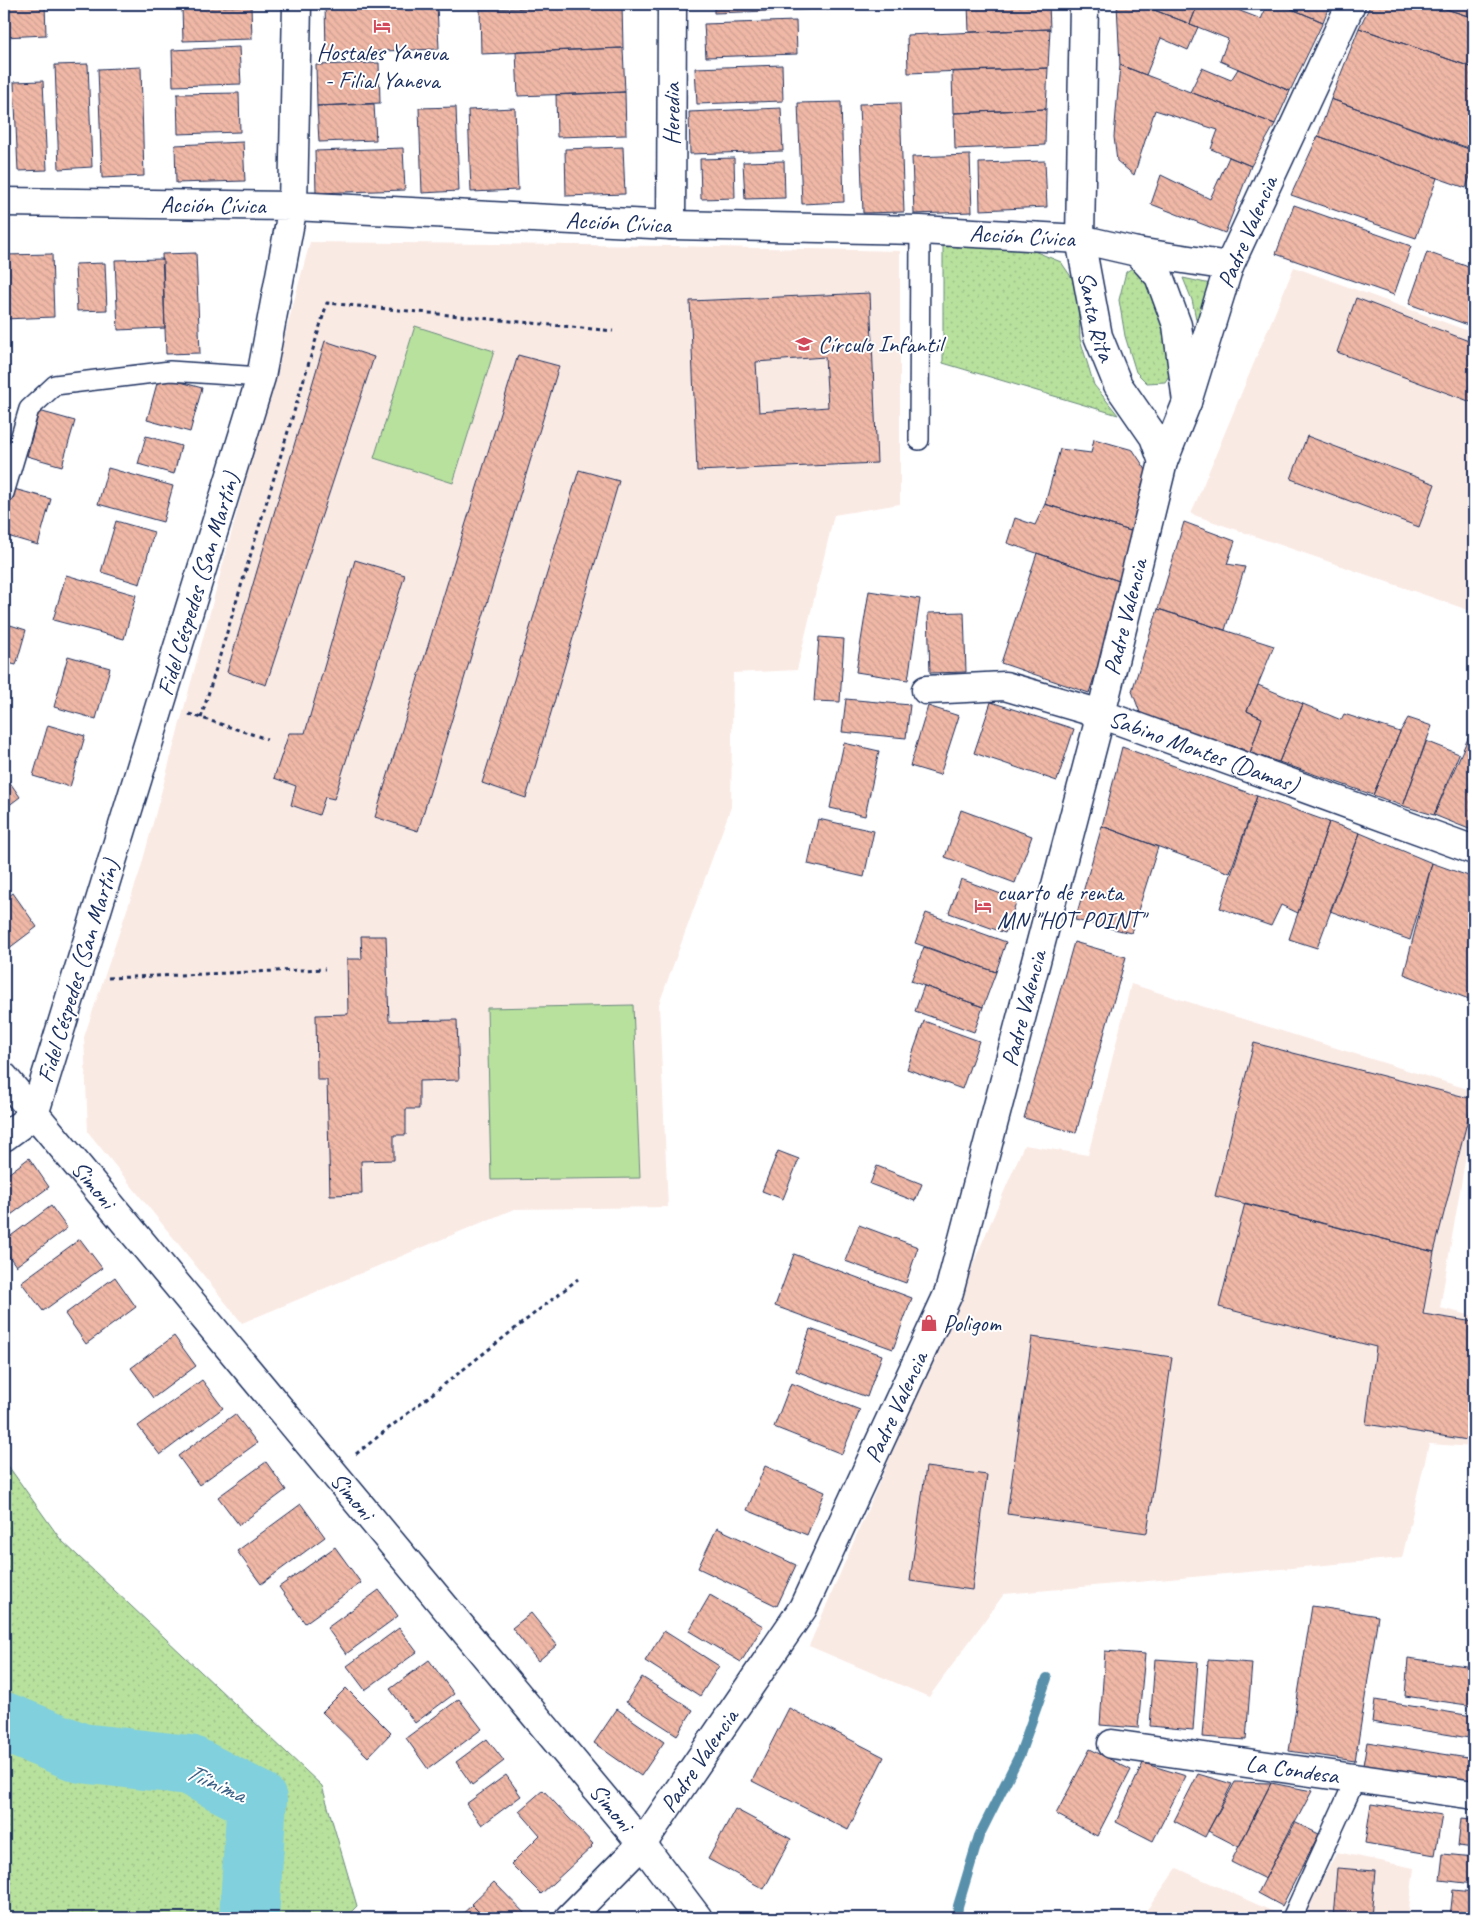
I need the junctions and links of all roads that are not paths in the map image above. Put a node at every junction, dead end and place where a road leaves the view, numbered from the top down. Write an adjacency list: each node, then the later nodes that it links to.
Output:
1 (297, 4): 6 (street, Fidel Céspedes (San Martín))
2 (672, 4): 7 (street, Heredia)
3 (1084, 4): 9 (street, Santa Rita)
4 (1352, 4): 11 (street, Padre Valencia)
5 (4, 202): 6 (street, Acción Cívica)
6 (293, 206): 7 (street, Acción Cívica); 12 (street, Fidel Céspedes (San Martín))
7 (671, 224): 8 (street, Acción Cívica)
8 (920, 230): 9 (street, Acción Cívica); 14 (lane)
9 (1080, 239): 10 (street, Acción Cívica); 15 (street, Santa Rita)
10 (1137, 252): 11 (street, Acción Cívica); 13 (street)
11 (1229, 266): 13 (street, Padre Valencia)
12 (261, 377): 16 (lane); 21 (street, Fidel Céspedes (San Martín))
13 (1187, 402): 15 (street, Padre Valencia)
14 (919, 440)
15 (1163, 462): 18 (street, Padre Valencia)
16 (4, 493)
17 (926, 690): 18 (street, Sabino Montes (Damas))
18 (1101, 714): 19 (street, Sabino Montes (Damas)); 26 (street, Padre Valencia)
19 (1474, 850)
20 (4, 1078): 21 (street, Simoni)
21 (34, 1115): 22 (street, Fidel Céspedes (San Martín)); 26 (street, Simoni)
22 (4, 1137)
23 (1112, 1744): 24 (street, La Condesa)
24 (1356, 1778): 25 (street, La Condesa); 29 (lane)
25 (1474, 1795)
26 (642, 1844): 27 (street, Padre Valencia); 28 (street, Simoni)
27 (569, 1918)
28 (698, 1918)
29 (1292, 1918)

